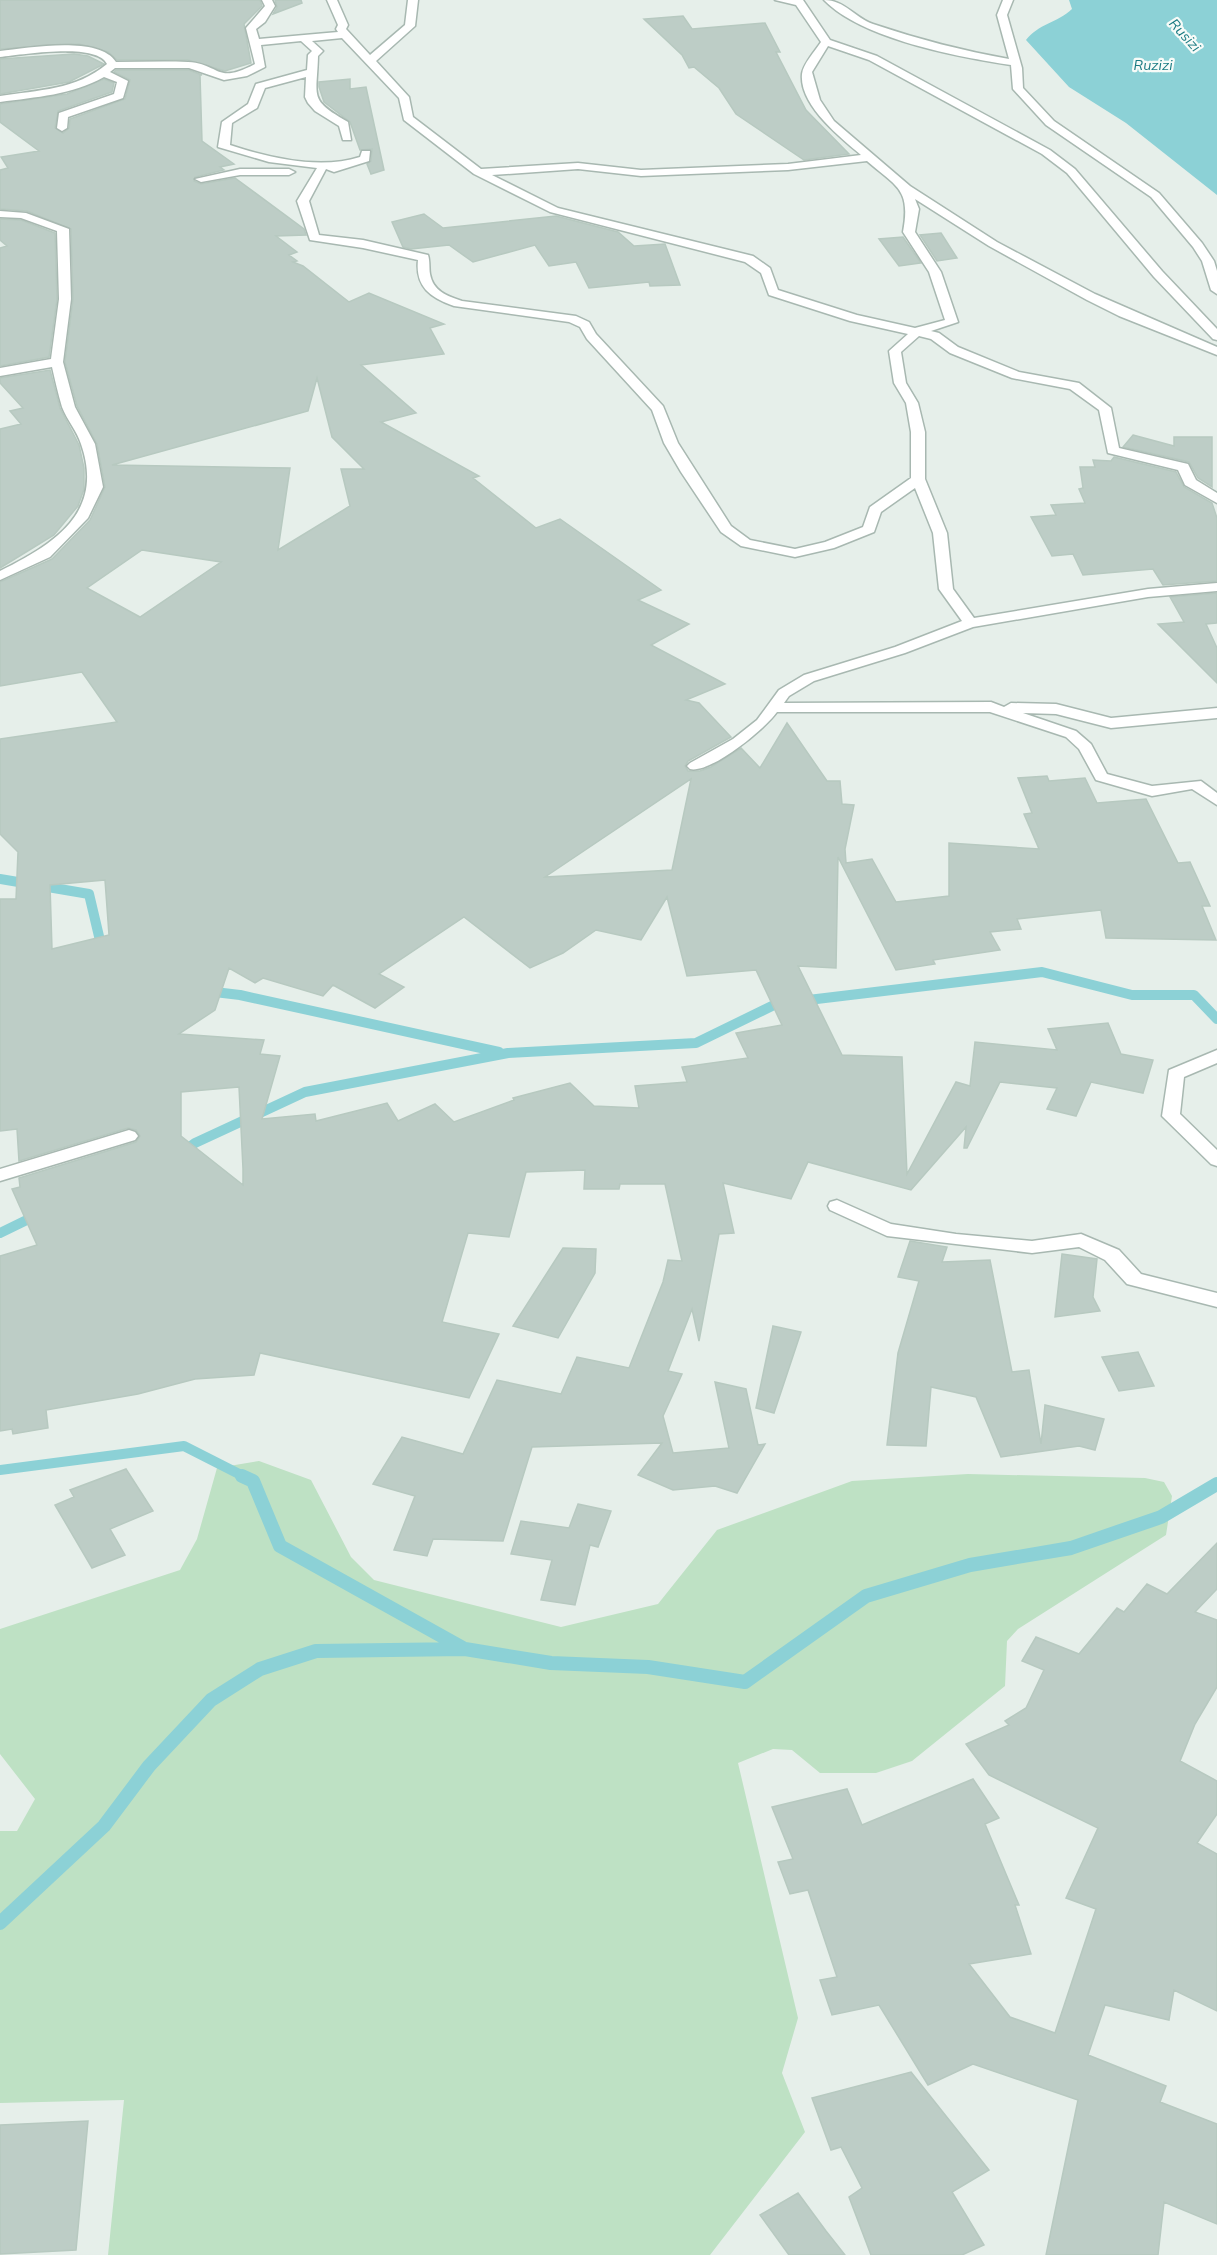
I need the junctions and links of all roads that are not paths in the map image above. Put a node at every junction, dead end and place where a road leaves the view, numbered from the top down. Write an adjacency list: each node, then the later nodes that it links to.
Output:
1 (267, 0): 10 (street)
2 (332, 0): 8 (street)
3 (413, 0): 13 (street)
4 (780, 0): 7 (street)
5 (829, 0): 14 (street)
6 (1008, 0): 14 (street)
7 (798, 1): 11 (street)
8 (345, 35): 9 (street); 13 (street)
9 (302, 37): 10 (street); 16 (street)
10 (254, 42): 15 (street)
11 (826, 42): 21 (street); 30 (street)
12 (0, 54): 15 (street)
13 (370, 62): 24 (street)
14 (1016, 63): 28 (street)
15 (108, 69): 17 (street); 18 (street)
16 (312, 72): 19 (street); 22 (street)
17 (0, 99)
18 (62, 128)
19 (347, 138)
20 (366, 153): 22 (street)
21 (870, 157): 24 (street); 26 (street)
22 (345, 166): 23 (street)
23 (321, 170): 25 (street); 34 (street)
24 (478, 172): 29 (street)
25 (201, 179)
26 (906, 188): 29 (street); 31 (street)
27 (0, 214): 32 (street)
28 (1217, 290)
29 (918, 331): 34 (street); 35 (street)
30 (1216, 333)
31 (1217, 351)
32 (57, 362): 33 (street); 36 (street)
33 (0, 372)
34 (918, 479): 38 (street)
35 (1217, 499)
36 (0, 576)
37 (1217, 587): 38 (street)
38 (970, 623): 40 (street)
39 (991, 707): 40 (street); 41 (street); 43 (street)
40 (772, 708): 42 (street)
41 (1217, 713)
42 (695, 766)
43 (1217, 800)
44 (1217, 1056): 46 (street)
45 (129, 1136): 47 (street)
46 (1217, 1160)
47 (0, 1175)
48 (837, 1206): 49 (street)
49 (1217, 1300)

